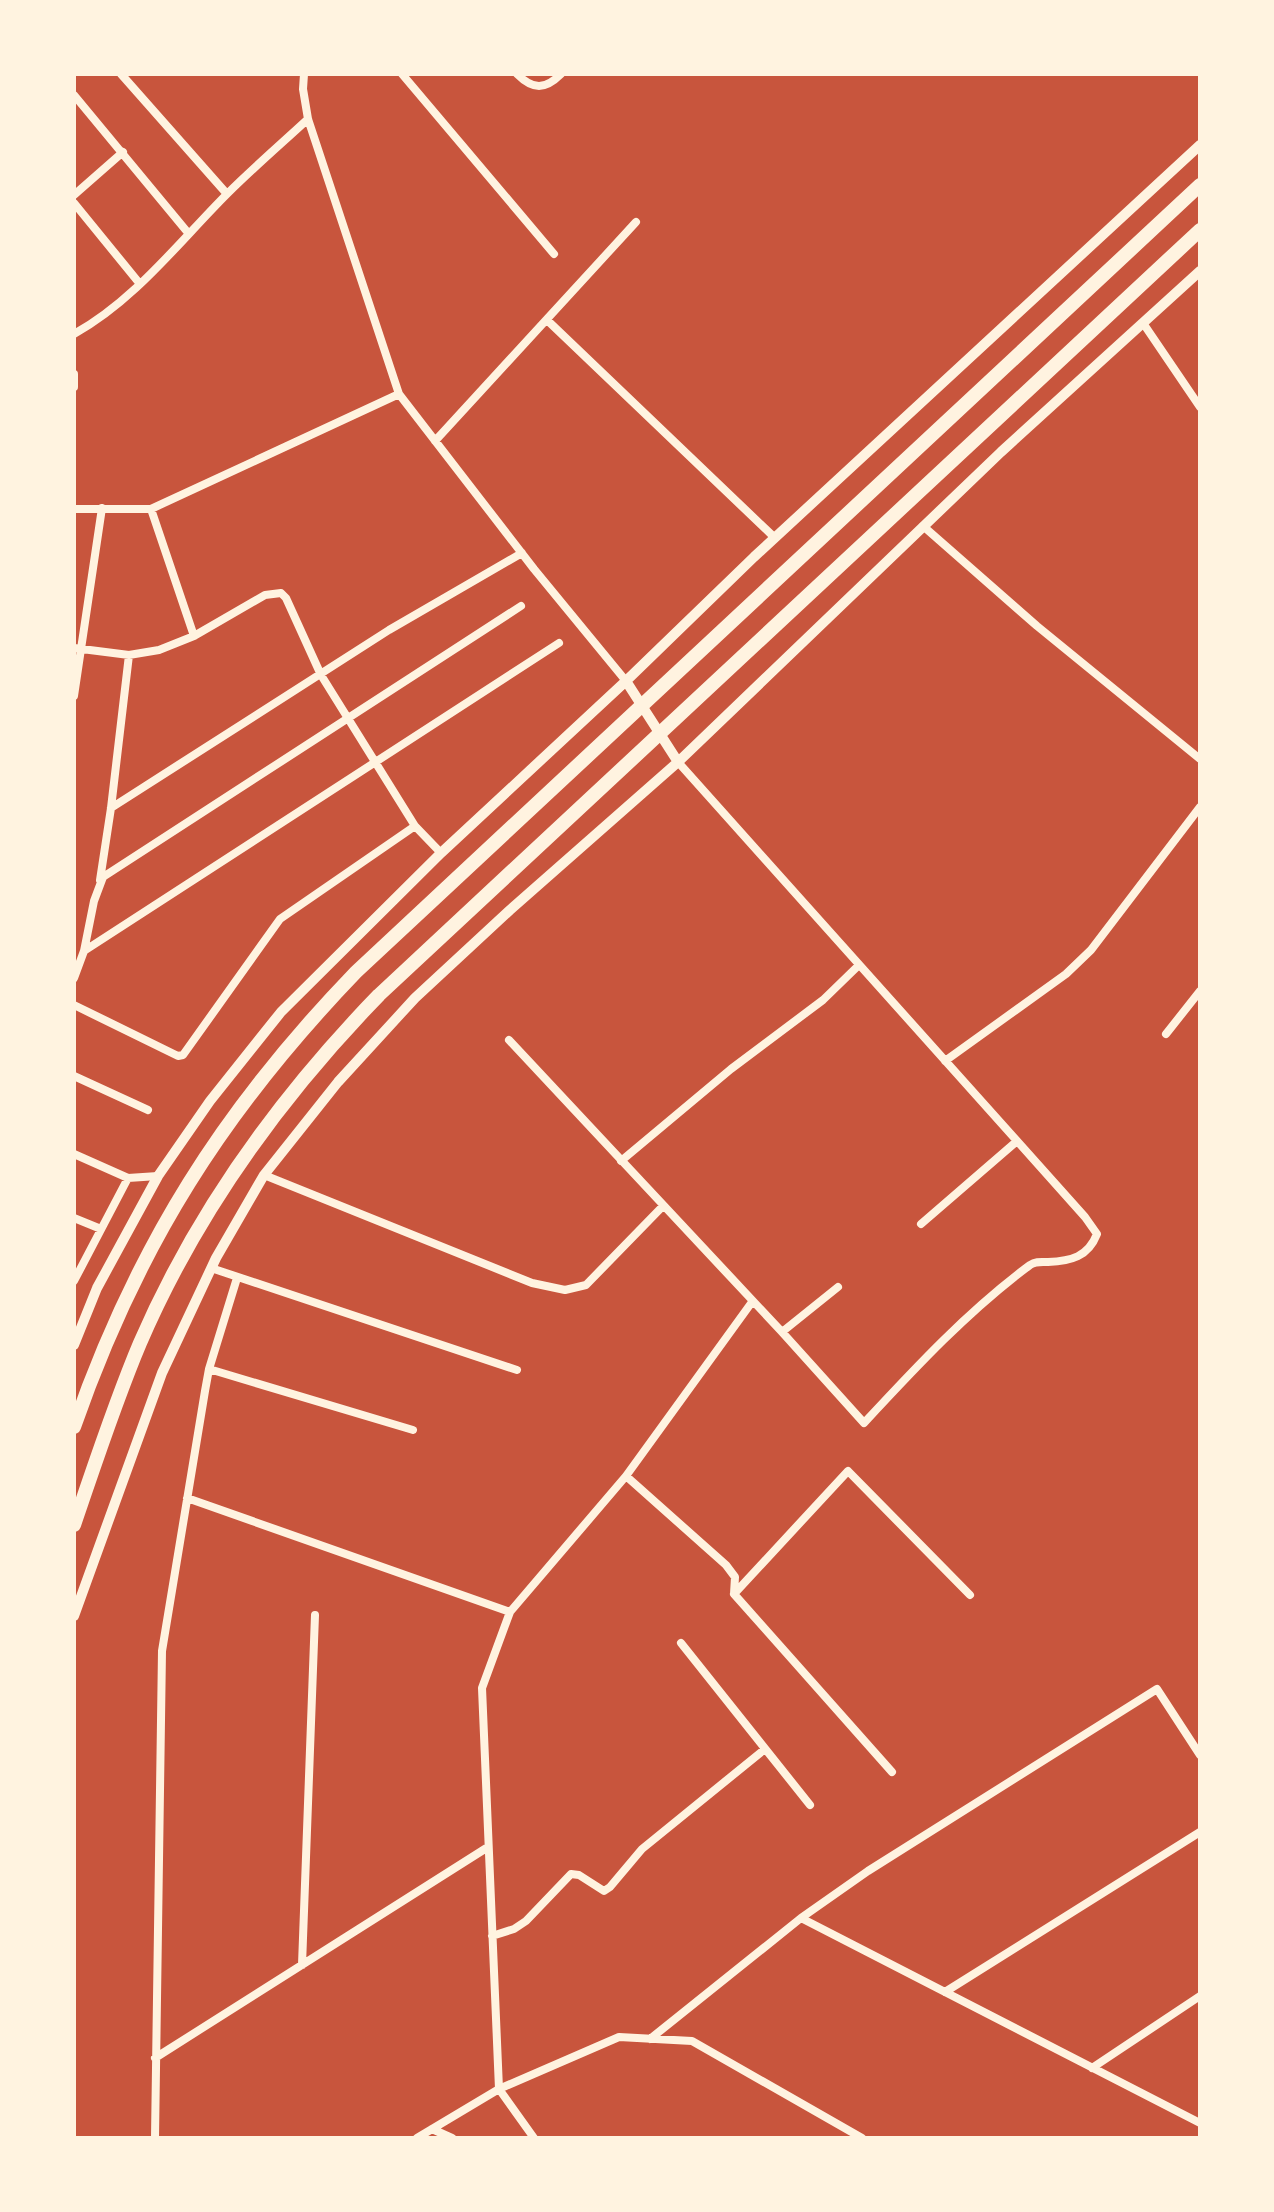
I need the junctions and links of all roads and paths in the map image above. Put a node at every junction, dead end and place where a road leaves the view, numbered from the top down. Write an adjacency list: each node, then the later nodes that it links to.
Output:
1 (121, 74): 11 (street)
2 (304, 74): 7 (street)
3 (402, 74): 17 (street)
4 (517, 74): 5 (street)
5 (561, 74)
6 (74, 95): 9 (street)
7 (308, 119): 11 (street); 25 (street)
8 (1200, 145): 32 (street)
9 (123, 152): 12 (street); 16 (street)
10 (1200, 185): 80 (highway)
11 (227, 194): 16 (street)
12 (74, 195)
13 (74, 203): 19 (street)
14 (636, 222): 20 (street)
15 (1200, 230): 84 (highway)
16 (189, 234): 19 (street)
17 (554, 254)
18 (1200, 271): 21 (street)
19 (140, 284): 22 (street)
20 (547, 320): 27 (street); 32 (street)
21 (1143, 323): 26 (street); 31 (street)
22 (74, 334)
23 (74, 374): 24 (street)
24 (74, 387)
25 (399, 394): 27 (street); 30 (street)
26 (1200, 407)
27 (435, 441): 33 (street)
28 (102, 508): 29 (street); 30 (street); 37 (street)
29 (74, 509)
30 (151, 509): 35 (street)
31 (923, 526): 43 (street); 44 (street)
32 (775, 538): 40 (street)
33 (522, 553): 39 (street); 40 (street)
34 (521, 606): 42 (street)
35 (194, 636): 38 (street); 39 (street)
36 (559, 643): 45 (street)
37 (78, 648): 38 (street); 41 (street)
38 (129, 655): 47 (street)
39 (321, 675): 42 (street); 47 (street)
40 (626, 681): 44 (street); 49 (street)
41 (74, 696)
42 (348, 719): 45 (street); 50 (street)
43 (1200, 759)
44 (678, 762): 52 (street); 64 (street)
45 (376, 763): 48 (street); 51 (street)
46 (1200, 807): 58 (street)
47 (111, 808): 50 (street)
48 (415, 826): 49 (street); 55 (street)
49 (441, 853): 65 (street)
50 (99, 886): 51 (street)
51 (84, 951): 53 (street)
52 (859, 965): 58 (street); 63 (street)
53 (74, 978)
54 (1200, 991): 56 (street)
55 (74, 1005)
56 (1166, 1034)
57 (509, 1040): 63 (street)
58 (945, 1061): 61 (street)
59 (74, 1076): 60 (street)
60 (148, 1110)
61 (1017, 1141): 69 (street); 76 (street)
62 (74, 1154): 66 (street)
63 (621, 1161): 67 (street)
64 (264, 1175): 67 (street); 71 (street)
65 (158, 1176): 66 (street); 77 (street)
66 (128, 1178): 70 (street)
67 (663, 1206): 75 (street)
68 (74, 1218): 70 (street)
69 (921, 1224)
70 (101, 1229): 73 (street)
71 (211, 1268): 72 (street); 89 (street)
72 (237, 1278): 78 (street); 79 (street)
73 (74, 1281)
74 (838, 1287): 76 (street)
75 (752, 1302): 76 (street); 82 (street)
76 (782, 1332)
77 (74, 1345)
78 (209, 1369): 81 (street); 83 (street)
79 (517, 1370)
80 (74, 1427)
81 (413, 1430)
82 (626, 1476): 85 (street); 87 (street)
83 (187, 1498): 87 (street); 103 (street)
84 (74, 1525)
85 (734, 1594): 86 (street); 93 (street)
86 (970, 1595)
87 (510, 1612): 96 (street)
88 (315, 1615): 99 (street)
89 (74, 1616)
90 (681, 1643): 91 (street)
91 (765, 1749): 94 (street); 98 (street)
92 (1200, 1755): 97 (street)
93 (892, 1772)
94 (810, 1805)
95 (1200, 1832): 100 (street)
96 (488, 1847): 98 (street); 99 (street)
97 (801, 1918): 100 (street); 102 (street)
98 (492, 1936): 105 (street)
99 (302, 1965): 103 (street)
100 (945, 1992): 104 (street)
101 (1200, 1996): 104 (street)
102 (650, 2039): 105 (street); 112 (street)
103 (155, 2058): 108 (street)
104 (1092, 2068): 106 (street)
105 (499, 2089): 107 (street); 111 (street)
106 (1200, 2123)
107 (432, 2129): 109 (street); 110 (street)
108 (155, 2138)
109 (417, 2138)
110 (452, 2138)
111 (534, 2138)
112 (862, 2138)

